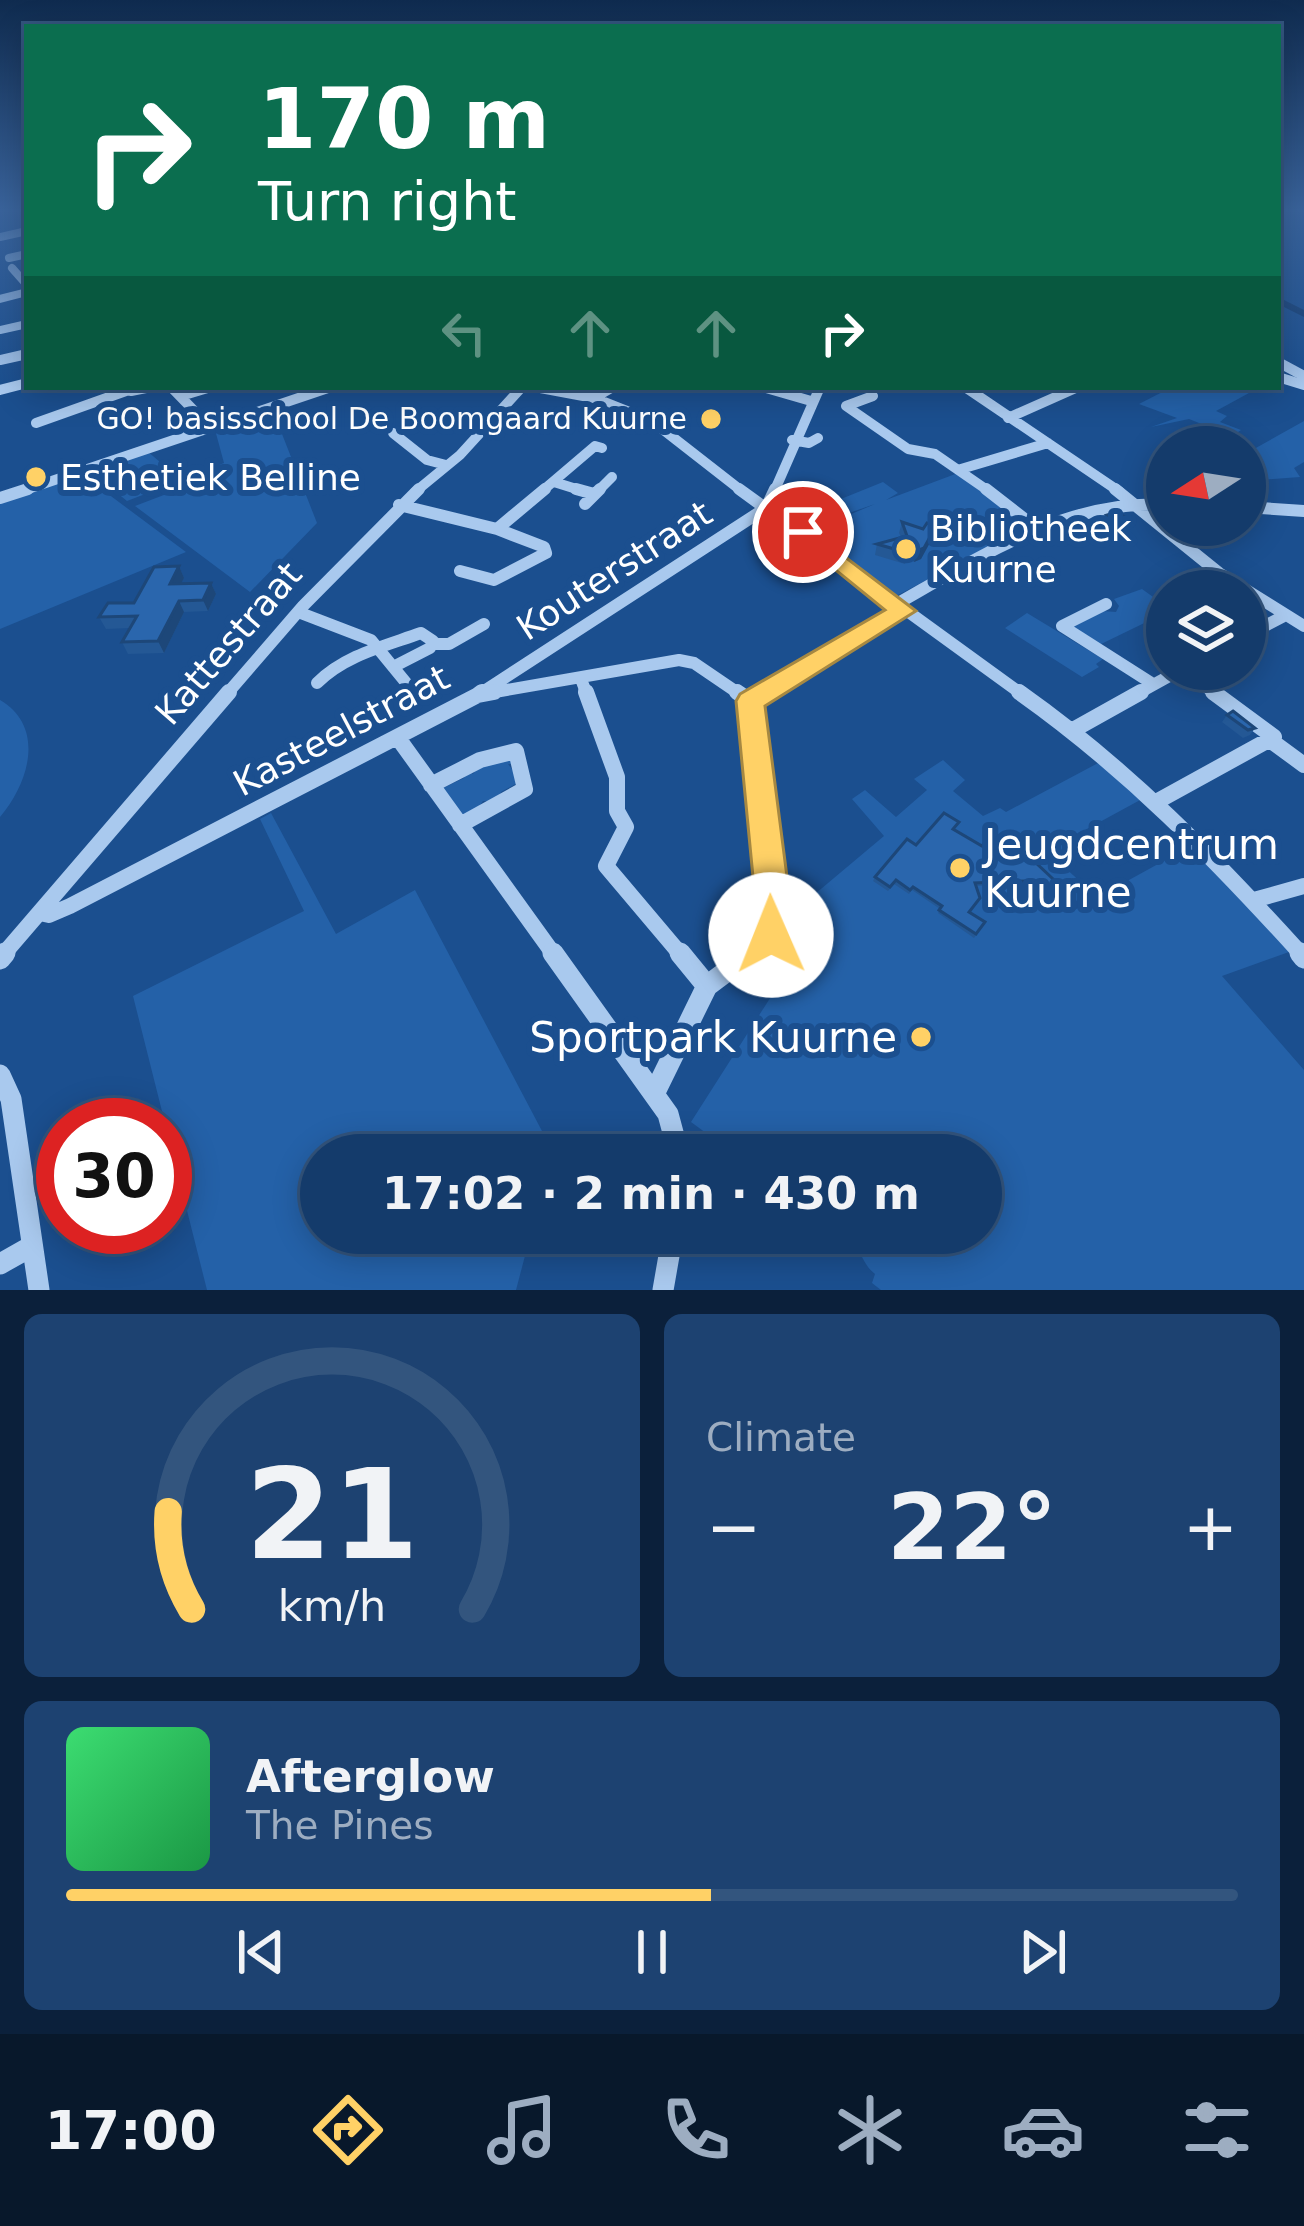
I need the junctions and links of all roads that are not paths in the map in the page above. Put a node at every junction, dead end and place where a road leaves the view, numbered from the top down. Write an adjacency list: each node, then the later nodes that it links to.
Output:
1 (120, 390): 15 (street)
2 (321, 390): 16 (street)
3 (519, 390): 22 (street, Kattestraat)
4 (551, 390): 12 (street)
5 (608, 390): 12 (street)
6 (773, 390): 13 (street)
7 (818, 390): 13 (street, Kouterstraat)
8 (969, 390): 14 (street)
9 (1071, 390): 14 (street)
10 (176, 392): 16 (street)
11 (874, 396): 23 (street)
12 (594, 398): 28 (street)
13 (811, 401): 19 (street, Kouterstraat)
14 (1008, 418): 20 (street)
15 (36, 423)
16 (208, 425): 27 (street)
17 (392, 433): 22 (street)
18 (818, 439): 19 (street)
19 (792, 440): 26 (street, Kouterstraat)
20 (1048, 443): 23 (street); 29 (street)
21 (595, 446): 25 (street)
22 (446, 466): 31 (street, Kattestraat)
23 (961, 469): 36 (street)
24 (612, 477): 25 (street)
25 (554, 482): 35 (street)
26 (776, 490): 28 (street, Kouterstraat); 32 (street, Kouterstraat)
27 (0, 498)
28 (752, 499): 32 (street)
29 (1134, 503): 30 (street); 36 (street); 41 (street)
30 (1146, 504)
31 (399, 505): 35 (street); 40 (street, Kattestraat)
32 (766, 508): 39 (street); 54 (street, Kouterstraat)
33 (1266, 509): 34 (street)
34 (1304, 512)
35 (497, 529): 37 (street)
36 (1040, 531): 39 (street)
37 (460, 572)
38 (1106, 604): 49 (street)
39 (899, 608): 55 (street); 56 (street)
40 (298, 612): 46 (street); 65 (street, Kattestraat)
41 (1286, 615): 43 (street); 44 (street)
42 (484, 624): 45 (street)
43 (1266, 626)
44 (1304, 626)
45 (434, 644): 46 (street); 47 (street)
46 (380, 650): 47 (street); 50 (street)
47 (394, 667): 51 (street)
48 (581, 679): 54 (street, Kasteelstraat); 55 (street, Kasteelstraat); 68 (street)
49 (1146, 679)
50 (317, 683)
51 (412, 689)
52 (1146, 689): 56 (street)
53 (1210, 690): 58 (street)
54 (478, 695): 57 (street, Kasteelstraat)
55 (750, 701): 68 (street)
56 (1073, 730): 61 (street)
57 (398, 737): 60 (street); 65 (street, Kasteelstraat)
58 (1270, 740): 59 (street); 61 (street)
59 (1304, 765)
60 (431, 785): 62 (street); 62 (street)
61 (1156, 802): 64 (street)
62 (460, 825): 70 (street)
63 (1304, 886): 64 (street)
64 (1254, 900): 66 (street)
65 (40, 913): 67 (street, Kattestraat)
66 (1304, 958)
67 (0, 959)
68 (707, 986): 70 (street)
69 (0, 1076): 72 (street)
70 (654, 1094): 71 (street)
71 (675, 1134)
72 (32, 1246): 74 (street); 75 (street)
73 (670, 1254): 76 (street)
74 (0, 1264)
75 (39, 1290)
76 (663, 1290)

